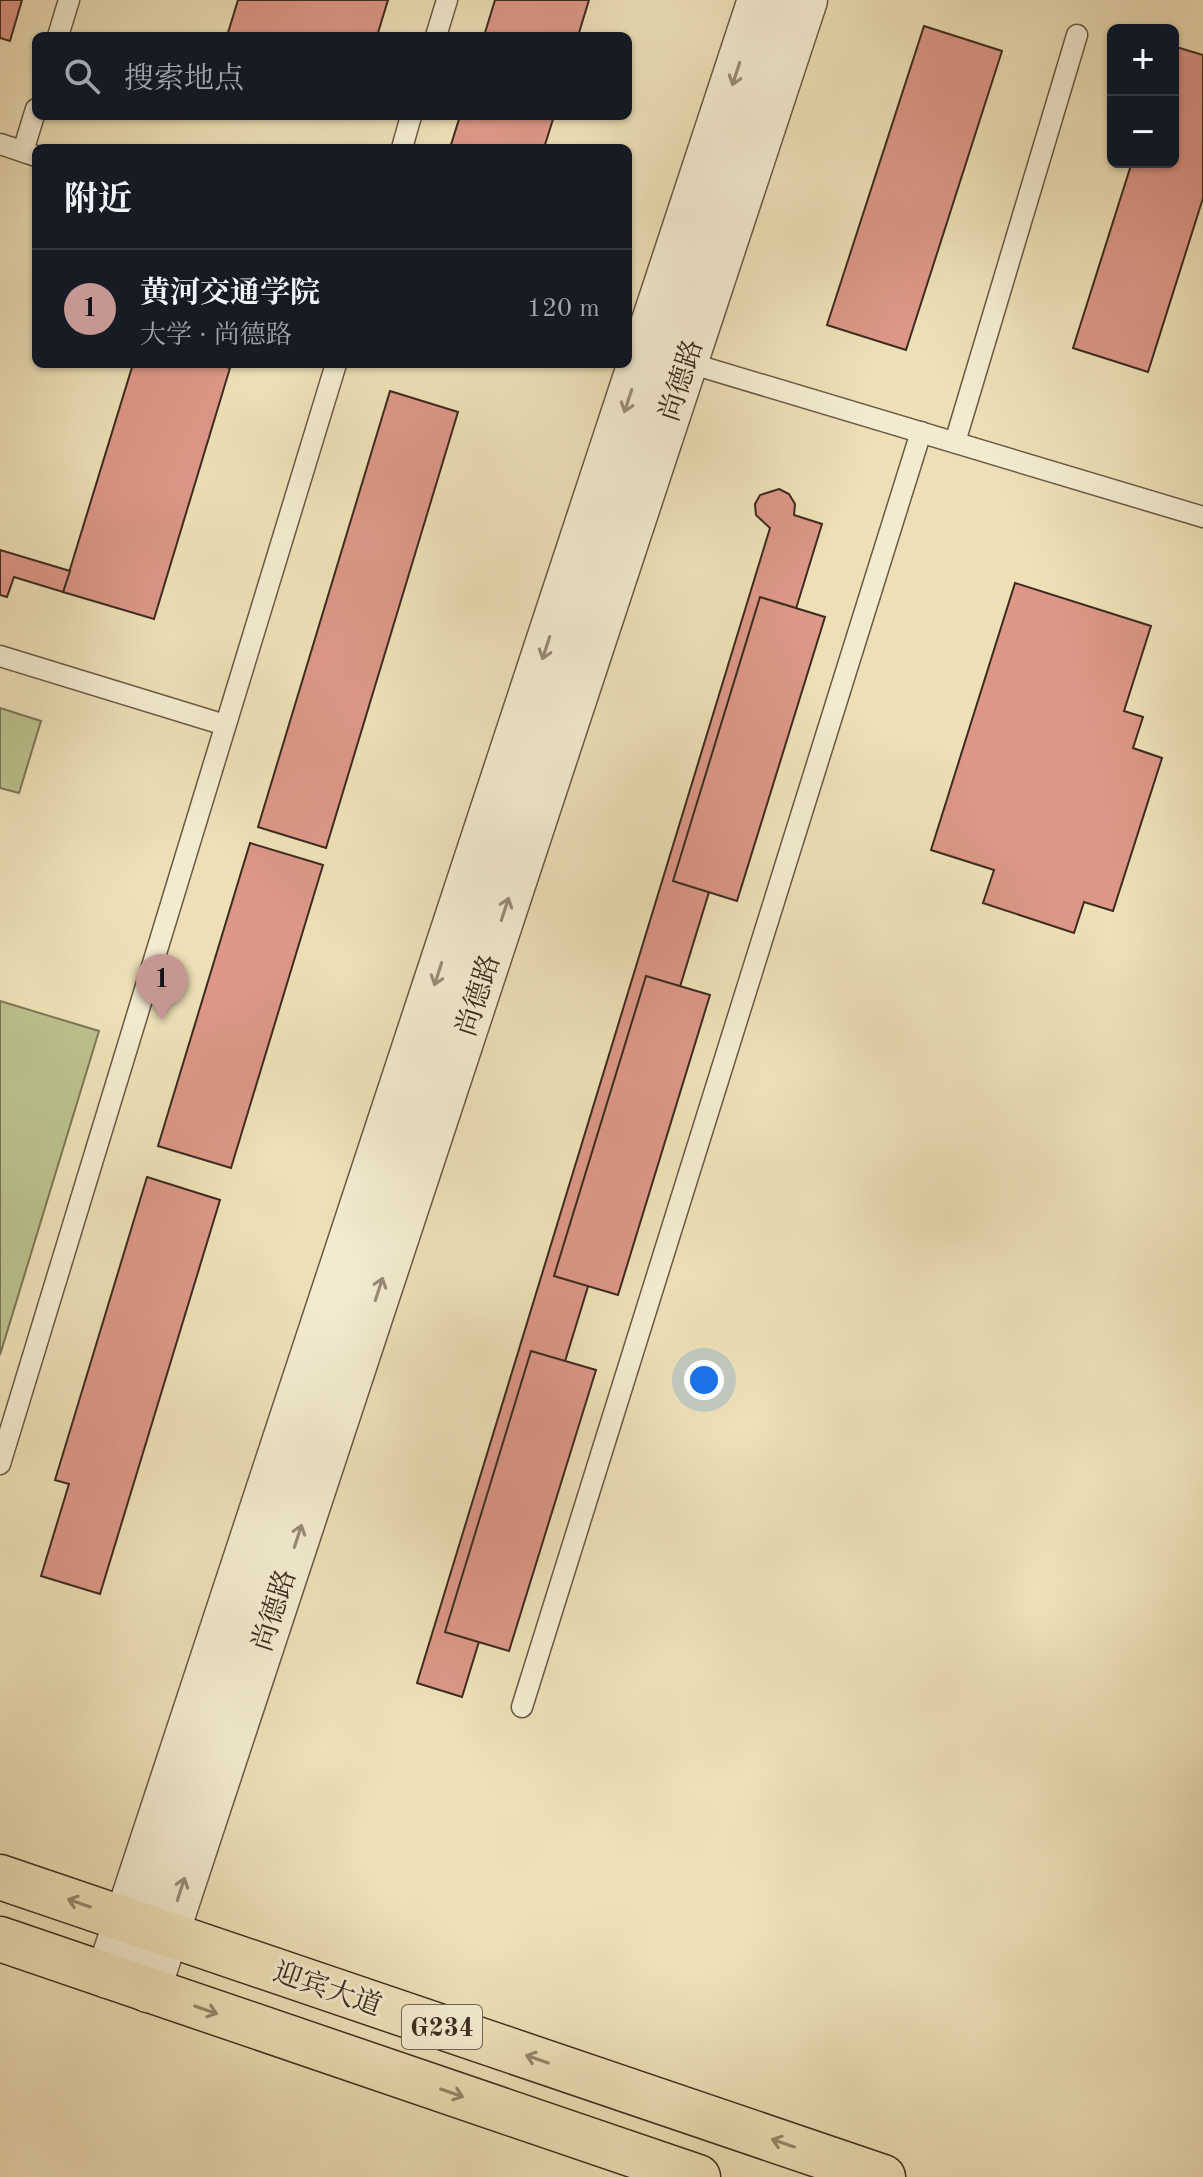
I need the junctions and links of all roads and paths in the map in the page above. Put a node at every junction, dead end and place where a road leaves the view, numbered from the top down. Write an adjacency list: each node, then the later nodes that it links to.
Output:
1 (69, 0): 5 (lane)
2 (447, 0): 6 (lane)
3 (760, 0): 13 (street, 尚德路, one-way to 13)
4 (805, 0): 13 (street, 尚德路)
5 (59, 32)
6 (437, 32)
7 (1077, 35): 16 (lane)
8 (34, 120): 12 (lane)
9 (410, 120): 11 (lane)
10 (0, 144): 12 (lane)
11 (403, 144)
12 (29, 154)
13 (653, 349): 15 (lane); 23 (street, 尚德路, one-way to 23); 24 (street, 尚德路, one-way to 13)
14 (335, 368): 19 (lane)
15 (921, 432): 16 (lane); 21 (lane)
16 (955, 442): 17 (lane)
17 (1203, 517)
18 (0, 656): 19 (lane)
19 (225, 725): 20 (lane)
20 (0, 1464)
21 (522, 1707)
22 (0, 1877): 23 (highway, 迎宾大道 / G234, one-way to 22)
23 (126, 1920): 24 (highway, 迎宾大道 / G234); 26 (street, 尚德路)
24 (167, 1933): 27 (street, 尚德路); 29 (highway, 迎宾大道 / G234, one-way to 24)
25 (0, 1939): 26 (highway, G234)
26 (108, 1976): 27 (highway, G234)
27 (148, 1990): 28 (highway, G234, one-way to 28)
28 (698, 2177)
29 (883, 2177)

